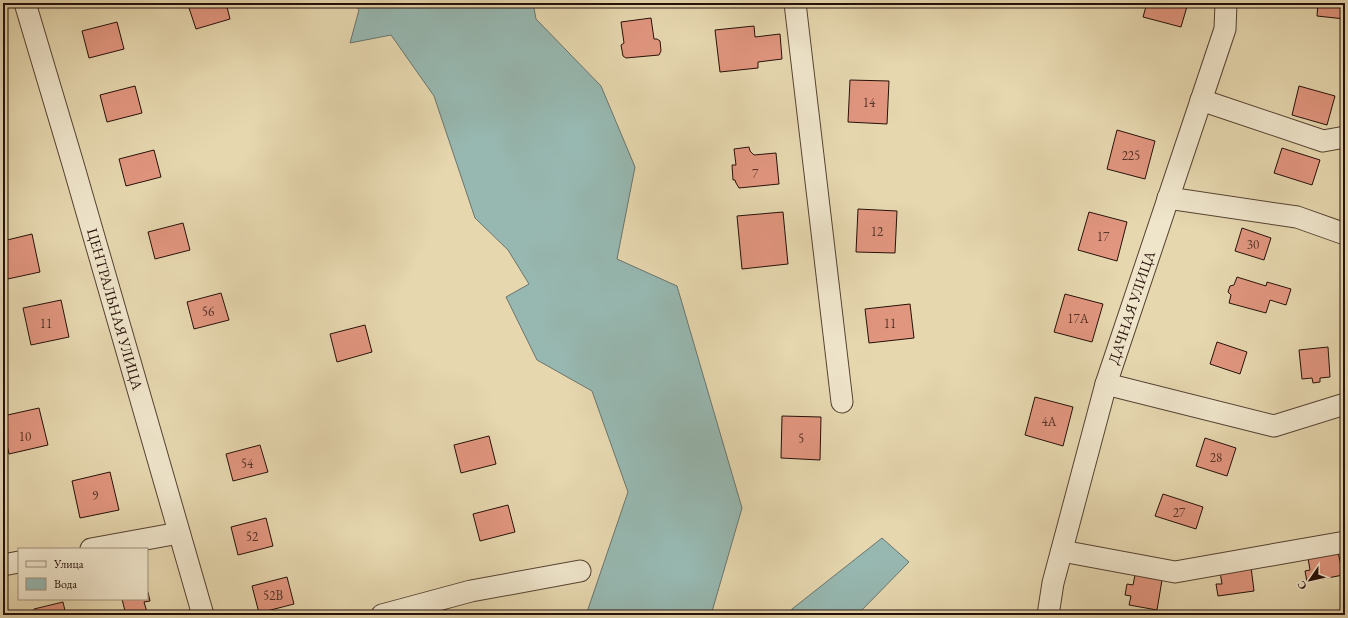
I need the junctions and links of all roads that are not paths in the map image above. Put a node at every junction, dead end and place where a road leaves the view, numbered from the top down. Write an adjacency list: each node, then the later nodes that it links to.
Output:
1 (25, 3): 11 (street, ЦЕНТРАЛЬНАЯ УЛИЦА)
2 (794, 3): 9 (street)
3 (1226, 3): 4 (street, ДАЧНАЯ УЛИЦА)
4 (1201, 100): 5 (street); 6 (street, ДАЧНАЯ УЛИЦА)
5 (1345, 137)
6 (1168, 198): 7 (street); 8 (street, ДАЧНАЯ УЛИЦА)
7 (1345, 234)
8 (1106, 384): 10 (street); 14 (street, ДАЧНАЯ УЛИЦА)
9 (842, 402)
10 (1345, 404)
11 (179, 533): 13 (street); 18 (street, ЦЕНТРАЛЬНАЯ УЛИЦА)
12 (1345, 542): 14 (street)
13 (96, 548)
14 (1062, 551): 20 (street, ДАЧНАЯ УЛИЦА)
15 (18, 562): 16 (street)
16 (3, 565)
17 (580, 570): 19 (street)
18 (203, 615)
19 (382, 615)
20 (1048, 615)

